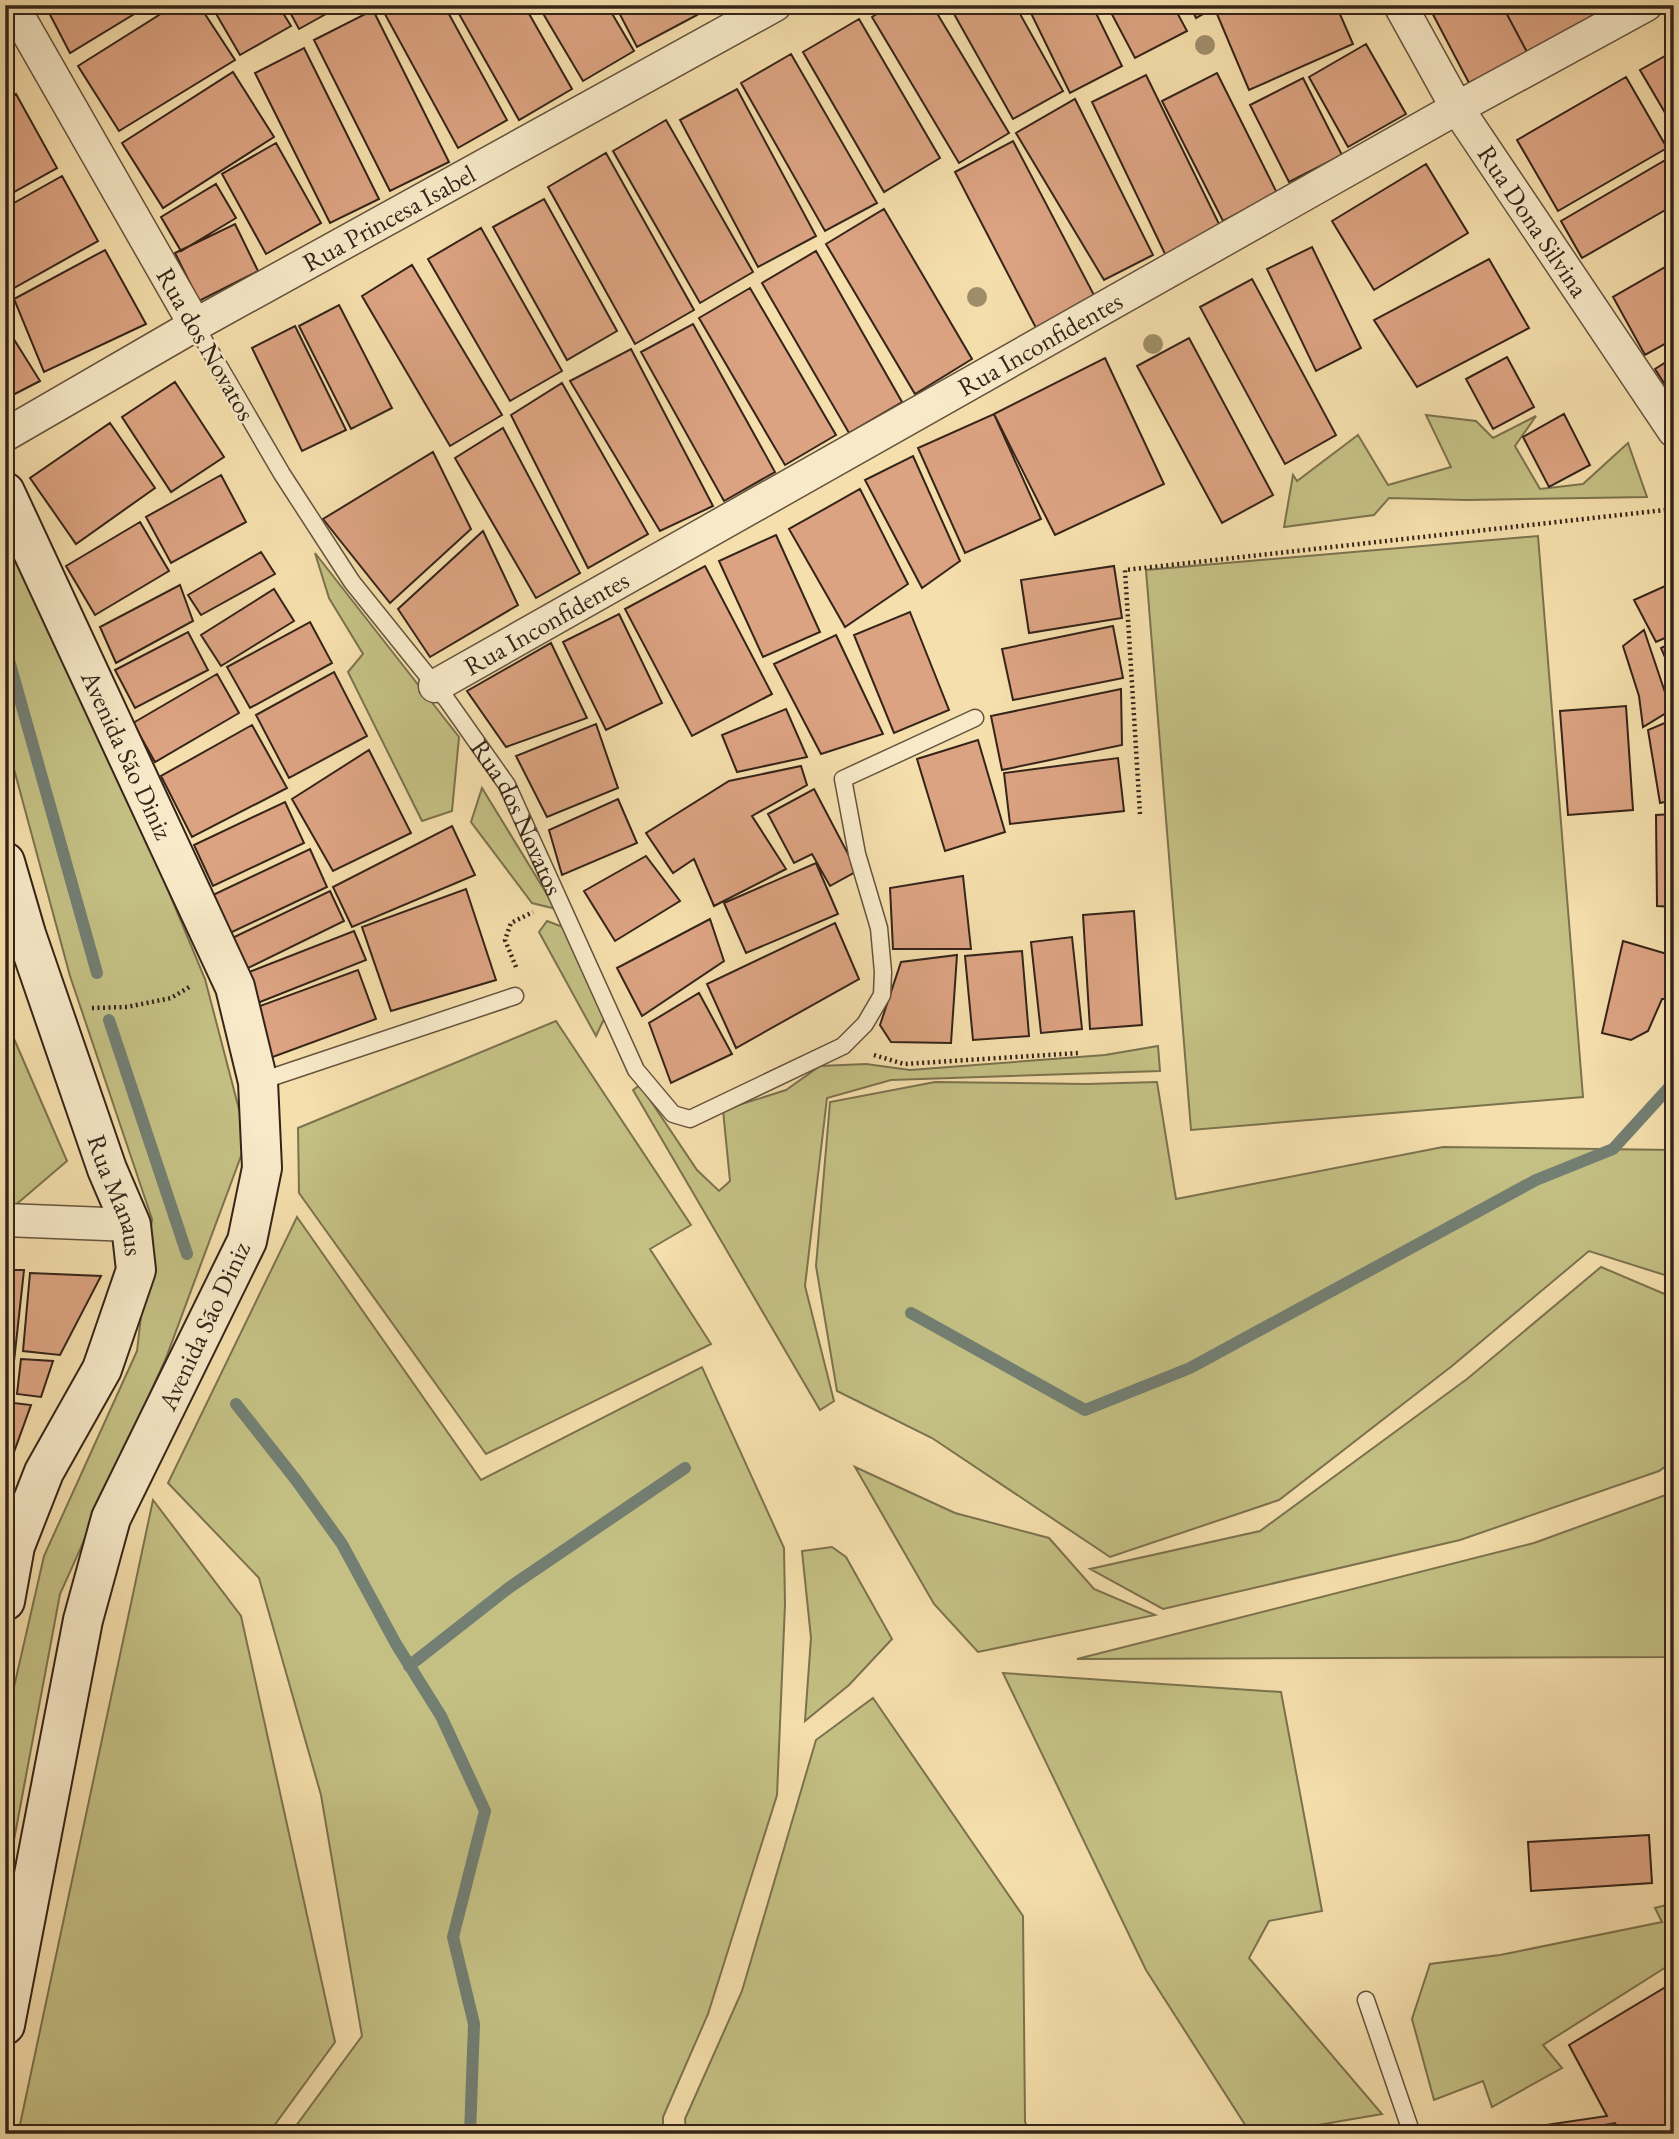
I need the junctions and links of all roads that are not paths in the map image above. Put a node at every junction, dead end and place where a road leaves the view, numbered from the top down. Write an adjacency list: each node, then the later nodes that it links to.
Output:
1 (12, 5): 6 (street, Rua dos Novatos)
2 (775, 5): 6 (street, Rua Princesa Isabel)
3 (1400, 5): 5 (street, Rua Dona Silvina)
4 (1646, 5): 5 (street, Rua Inconfidentes)
5 (1457, 108): 7 (street, Rua Dona Silvina); 10 (street, Rua Inconfidentes)
6 (195, 325): 8 (street, Rua Princesa Isabel); 10 (lane, Rua dos Novatos)
7 (1674, 431)
8 (5, 435)
9 (5, 492): 15 (street, Avenida São Diniz)
10 (435, 686): 11 (lane, Rua dos Novatos)
11 (975, 718)
12 (5, 862): 13 (street, Rua Manaus)
13 (15, 933): 17 (street, Rua Manaus)
14 (515, 996): 15 (lane)
15 (258, 1082): 21 (street, Avenida São Diniz)
16 (5, 1220): 17 (street)
17 (131, 1225): 18 (street, Rua Manaus)
18 (10, 1546): 19 (street, Rua Manaus)
19 (5, 1601)
20 (1366, 2000): 22 (lane)
21 (5, 2025)
22 (1412, 2134)

